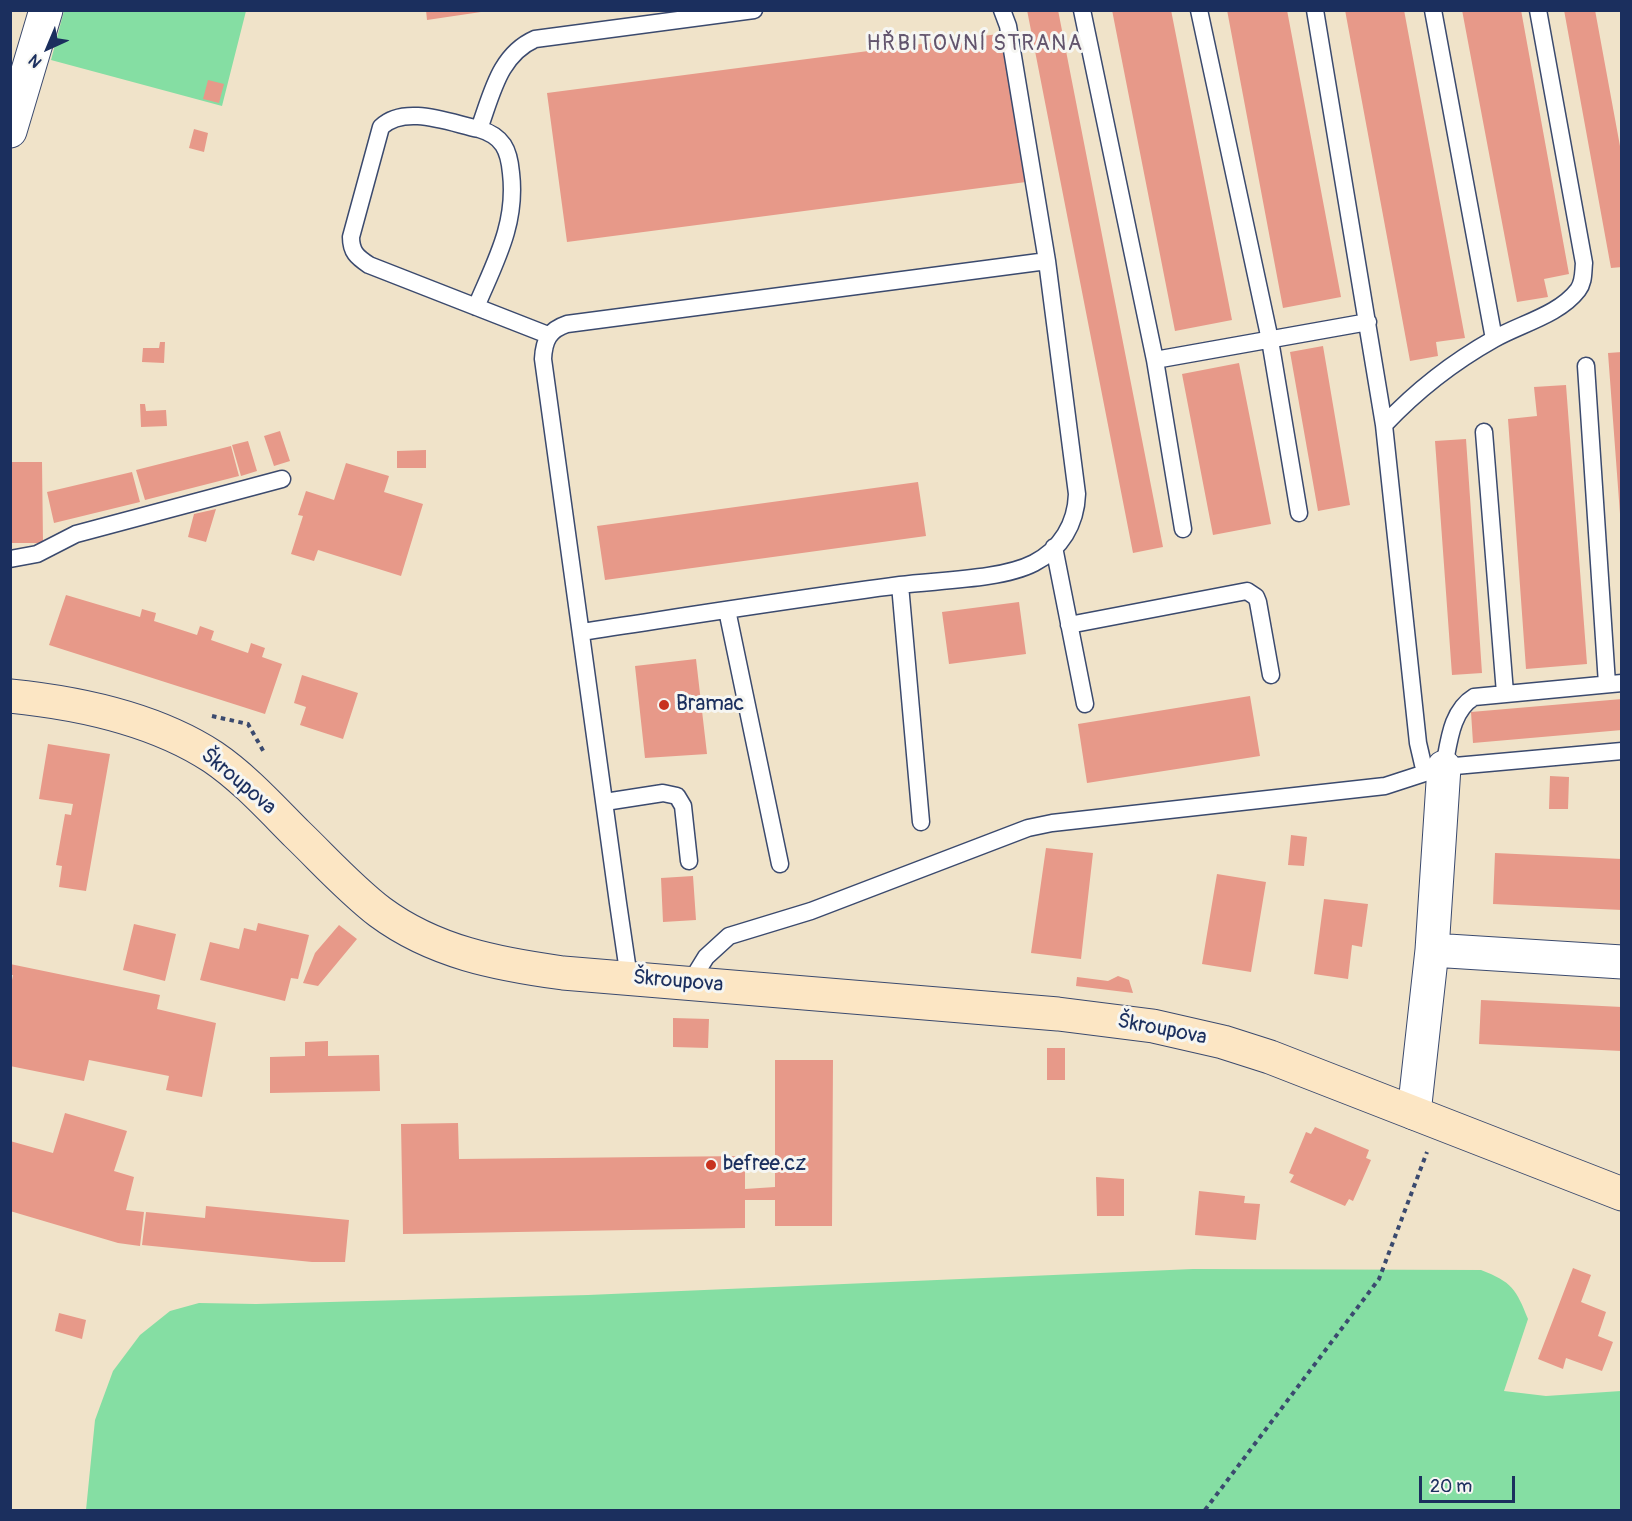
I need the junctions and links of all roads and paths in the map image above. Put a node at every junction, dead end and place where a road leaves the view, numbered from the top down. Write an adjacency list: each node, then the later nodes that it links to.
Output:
1 (46, 10): 9 (street)
2 (754, 10): 10 (lane)
3 (1002, 10): 12 (lane)
4 (1082, 10): 18 (lane)
5 (1199, 10): 17 (lane)
6 (1315, 10): 14 (lane)
7 (1434, 10): 16 (lane)
8 (1538, 10): 16 (lane)
9 (17, 81): 11 (street)
10 (479, 129): 13 (lane); 13 (lane)
11 (10, 131)
12 (1047, 261): 15 (lane); 25 (lane)
13 (476, 307): 15 (lane)
14 (1368, 322): 17 (lane); 20 (lane)
15 (548, 335): 30 (lane)
16 (1494, 339): 20 (lane)
17 (1270, 340): 18 (lane); 23 (lane)
18 (1155, 360): 24 (lane)
19 (1586, 366): 32 (lane)
20 (1384, 425): 37 (lane)
21 (1484, 432): 33 (lane)
22 (282, 479): 26 (lane)
23 (1299, 513)
24 (1183, 529)
25 (1054, 547): 27 (lane); 29 (lane)
26 (10, 559)
27 (900, 585): 28 (lane); 39 (lane)
28 (727, 610): 30 (lane); 41 (lane)
29 (1069, 625): 31 (lane); 35 (lane)
30 (581, 632): 38 (lane)
31 (1271, 675)
32 (1614, 684): 33 (lane)
33 (1505, 693): 37 (lane)
34 (10, 696): 44 (street, Škroupova)
35 (1084, 704)
36 (1622, 751): 37 (lane)
37 (1434, 770): 42 (street); 45 (lane)
38 (605, 802): 40 (lane); 44 (lane)
39 (921, 822)
40 (689, 861)
41 (780, 864)
42 (1432, 950): 43 (street); 46 (street)
43 (1622, 962)
44 (629, 978): 45 (street, Škroupova)
45 (690, 983): 46 (street, Škroupova)
46 (1427, 1119): 47 (street, Škroupova); 48 (path)
47 (1622, 1194)
48 (1205, 1510)

